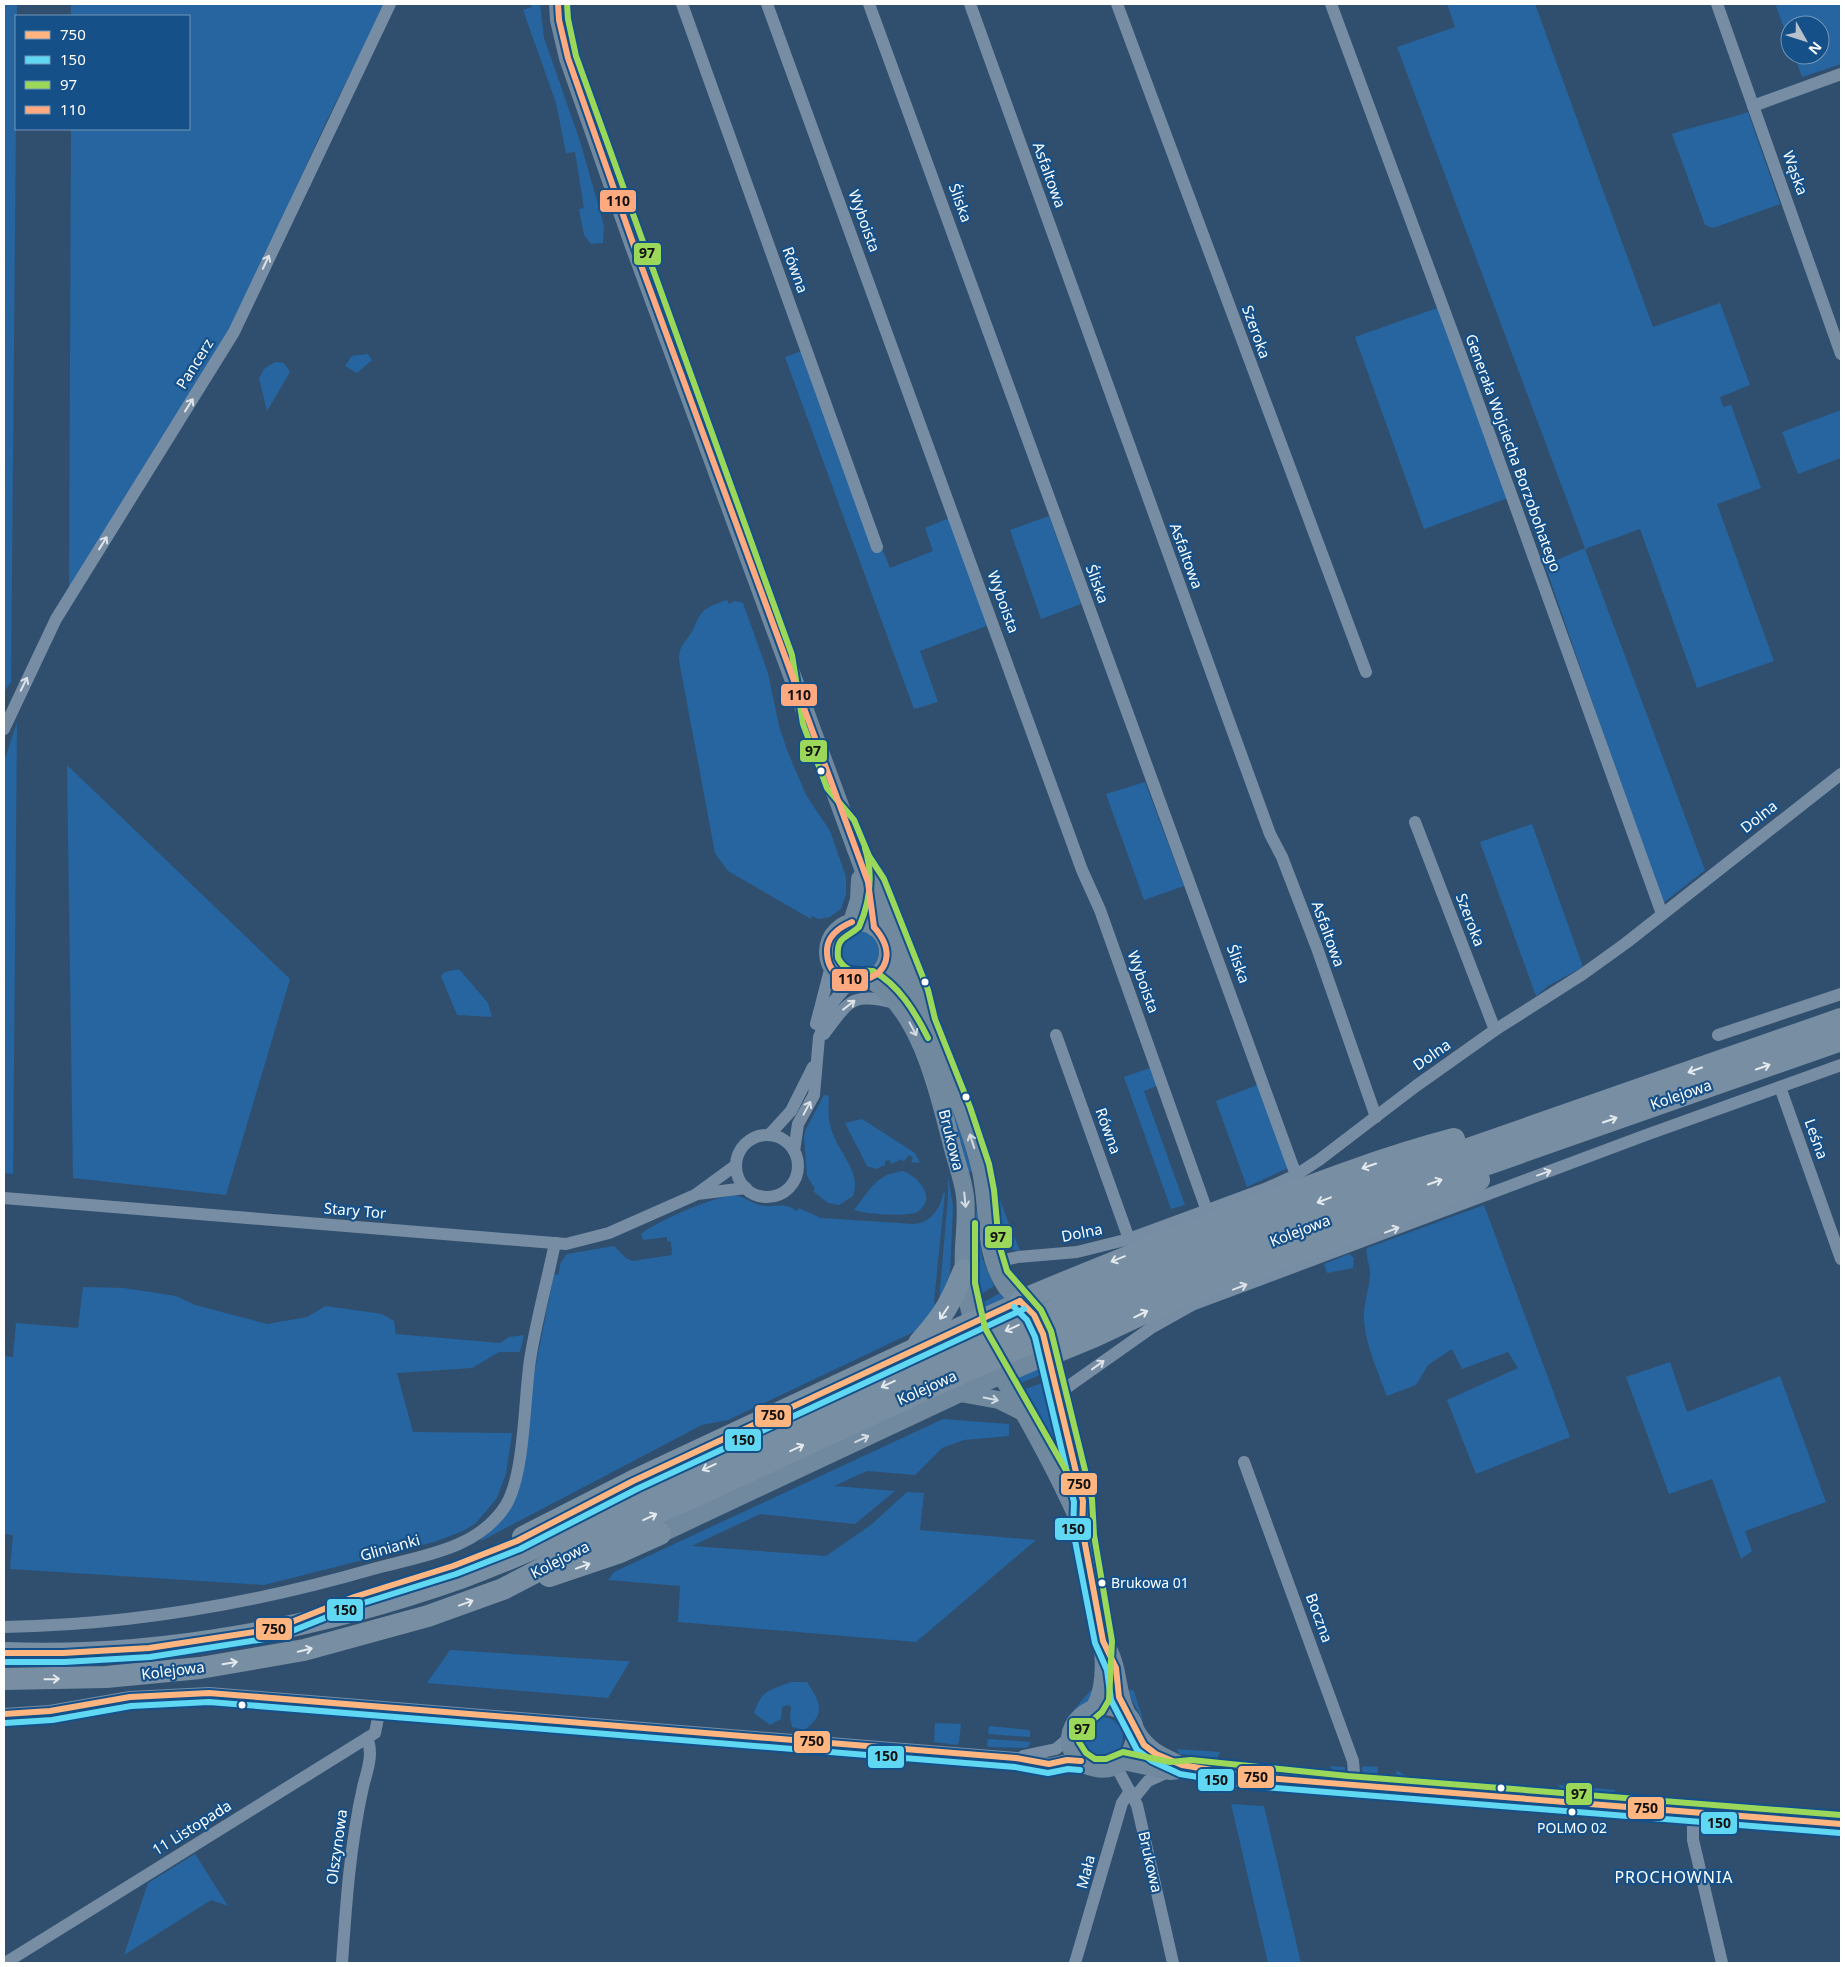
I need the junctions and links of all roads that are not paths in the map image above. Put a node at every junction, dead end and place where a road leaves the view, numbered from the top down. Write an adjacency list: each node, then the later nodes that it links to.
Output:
1 (390, 4): 16 (street, Pancerz, one-way to 1)
2 (558, 4): 19 (street)
3 (682, 4): 14 (street, Równa)
4 (767, 4): 49 (street, Wyboista)
5 (870, 4): 45 (street, Śliska)
6 (970, 4): 39 (street, Asfaltowa)
7 (1116, 4): 15 (street, Szeroka)
8 (1331, 4): 20 (street, Generała Wojciecha Borzobohatego)
9 (1717, 4): 11 (street, Wąska)
10 (1841, 74): 11 (street)
11 (1753, 106): 12 (street, Wąska)
12 (1837, 331): 13 (street, Wąska)
13 (1841, 354)
14 (877, 547)
15 (1366, 672)
16 (4, 729)
17 (1841, 774): 20 (street, Dolna)
18 (1415, 822): 31 (street, Szeroka)
19 (861, 860): 21 (street); 22 (street); 30 (street)
20 (1662, 914): 31 (street, Dolna)
21 (852, 922): 22 (street); 24 (street)
22 (874, 927): 23 (street)
23 (887, 960): 25 (street); 30 (street, Brukowa)
24 (831, 966): 26 (street); 35 (street)
25 (870, 980): 26 (street); 28 (street, Brukowa)
26 (851, 981): 35 (street)
27 (1841, 994): 33 (street)
28 (895, 1002): 35 (street, one-way to 28); 54 (street, Brukowa, one-way to 54)
29 (1841, 1019): 40 (highway, Kolejowa, one-way to 40)
30 (927, 1022): 53 (street, Brukowa, one-way to 30)
31 (1495, 1030): 39 (street, Dolna)
32 (1056, 1035): 50 (street, Równa)
33 (1718, 1036)
34 (1841, 1040): 42 (highway, Kolejowa, one-way to 34)
35 (818, 1042): 36 (street)
36 (815, 1063): 41 (street); 43 (street, one-way to 36)
37 (1841, 1064): 38 (street, Kolejowa)
38 (1780, 1087): 52 (street, Leśna); 63 (street, Kolejowa, one-way to 38)
39 (1376, 1117): 45 (street, Dolna)
40 (1539, 1124): 55 (highway, one-way to 55); 56 (highway, Kolejowa, one-way to 56)
41 (769, 1136): 43 (street); 44 (street)
42 (1564, 1136): 56 (highway, Kolejowa, one-way to 42); 59 (highway, one-way to 42)
43 (794, 1151): 46 (street)
44 (736, 1165): 46 (street); 47 (street, Stary Tor)
45 (1296, 1175): 49 (street, Dolna)
46 (746, 1188): 47 (street, Stary Tor)
47 (695, 1195): 51 (street, Stary Tor)
48 (4, 1198): 51 (street, Stary Tor)
49 (1207, 1211): 50 (street, Dolna)
50 (1129, 1239): 53 (street, Dolna)
51 (555, 1243): 69 (street, Glinianki)
52 (1841, 1259)
53 (994, 1262): 55 (street, Brukowa)
54 (964, 1270): 57 (street, Brukowa); 58 (highway, one-way to 58)
55 (1020, 1301): 57 (street); 59 (street, Brukowa)
56 (1093, 1304): 60 (highway, Kolejowa, bridge)
57 (973, 1322): 58 (highway); 61 (street, Brukowa)
58 (913, 1349): 70 (highway)
59 (1049, 1355): 61 (street); 63 (street)
60 (936, 1373): 68 (highway, Kolejowa, one-way to 60); 70 (highway, Kolejowa, one-way to 70)
61 (999, 1375): 62 (street); 64 (street)
62 (960, 1393): 64 (street, one-way to 64); 67 (street, one-way to 62)
63 (1059, 1393): 66 (street)
64 (1021, 1411): 66 (street)
65 (1244, 1462): 86 (street, Boczna)
66 (1082, 1528): 71 (street)
67 (660, 1534): 68 (highway, one-way to 67)
68 (503, 1589): 73 (highway, Kolejowa, one-way to 68)
69 (4, 1627)
70 (274, 1629): 72 (highway, Kolejowa)
71 (1103, 1641): 74 (street); 76 (street)
72 (4, 1653)
73 (4, 1680)
74 (1095, 1707): 76 (street); 79 (street)
75 (380, 1708): 77 (street); 80 (street); 81 (street)
76 (1126, 1712): 78 (street)
77 (4, 1714)
78 (1136, 1731): 83 (street); 84 (street)
79 (1070, 1737): 81 (street); 82 (street)
80 (368, 1738): 90 (street, 11 Listopada); 91 (street, Olszynowa)
81 (1016, 1758): 82 (street)
82 (1081, 1761): 83 (street)
83 (1119, 1763): 85 (street); 87 (street, Brukowa)
84 (1190, 1769): 85 (street); 86 (street)
85 (1170, 1771): 87 (street, Mała)
86 (1355, 1786): 88 (street)
87 (1132, 1794): 92 (street, Mała); 93 (street, Brukowa)
88 (1693, 1812): 89 (street); 94 (street)
89 (1841, 1824)
90 (4, 1963)
91 (342, 1963)
92 (1075, 1963)
93 (1173, 1963)
94 (1722, 1963)

